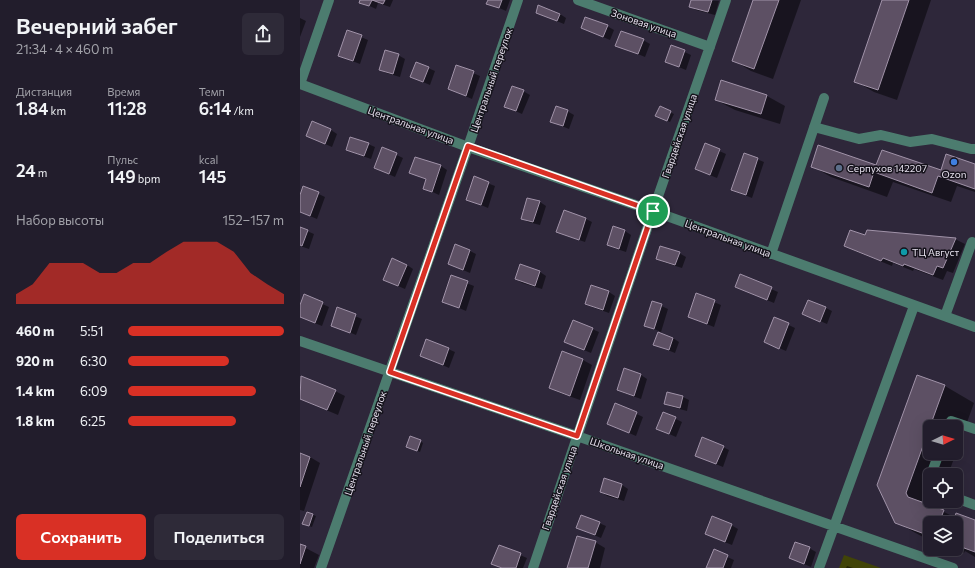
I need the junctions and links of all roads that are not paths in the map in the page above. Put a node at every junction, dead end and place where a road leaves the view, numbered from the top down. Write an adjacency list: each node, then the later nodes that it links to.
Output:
1 (329, 0): 6 (street)
2 (518, 0): 9 (street, Центральный переулок)
3 (578, 0): 5 (street, Зоновая улица)
4 (726, 0): 5 (street, Гвардейская улица)
5 (710, 47): 11 (street, Гвардейская улица)
6 (300, 84): 9 (street, Центральная улица)
7 (824, 98): 8 (street)
8 (814, 127): 10 (street); 13 (street)
9 (468, 146): 11 (street, Центральная улица); 18 (street, Центральный переулок)
10 (975, 149)
11 (653, 211): 13 (street, Центральная улица); 21 (street, Гвардейская улица)
12 (972, 242): 15 (street)
13 (771, 254): 14 (street, Центральная улица)
14 (914, 306): 15 (street, Центральная улица); 24 (street)
15 (945, 316): 16 (street, Центральная улица)
16 (975, 327)
17 (300, 341): 18 (street, Школьная улица)
18 (390, 372): 21 (street, Школьная улица); 25 (street, Центральный переулок)
19 (963, 424): 20 (street)
20 (975, 429)
21 (577, 436): 24 (street, Школьная улица); 26 (street, Гвардейская улица)
22 (963, 501): 23 (street)
23 (975, 505)
24 (834, 526): 27 (street); 28 (street, Школьная улица)
25 (321, 568)
26 (533, 568)
27 (819, 568)
28 (953, 568)

